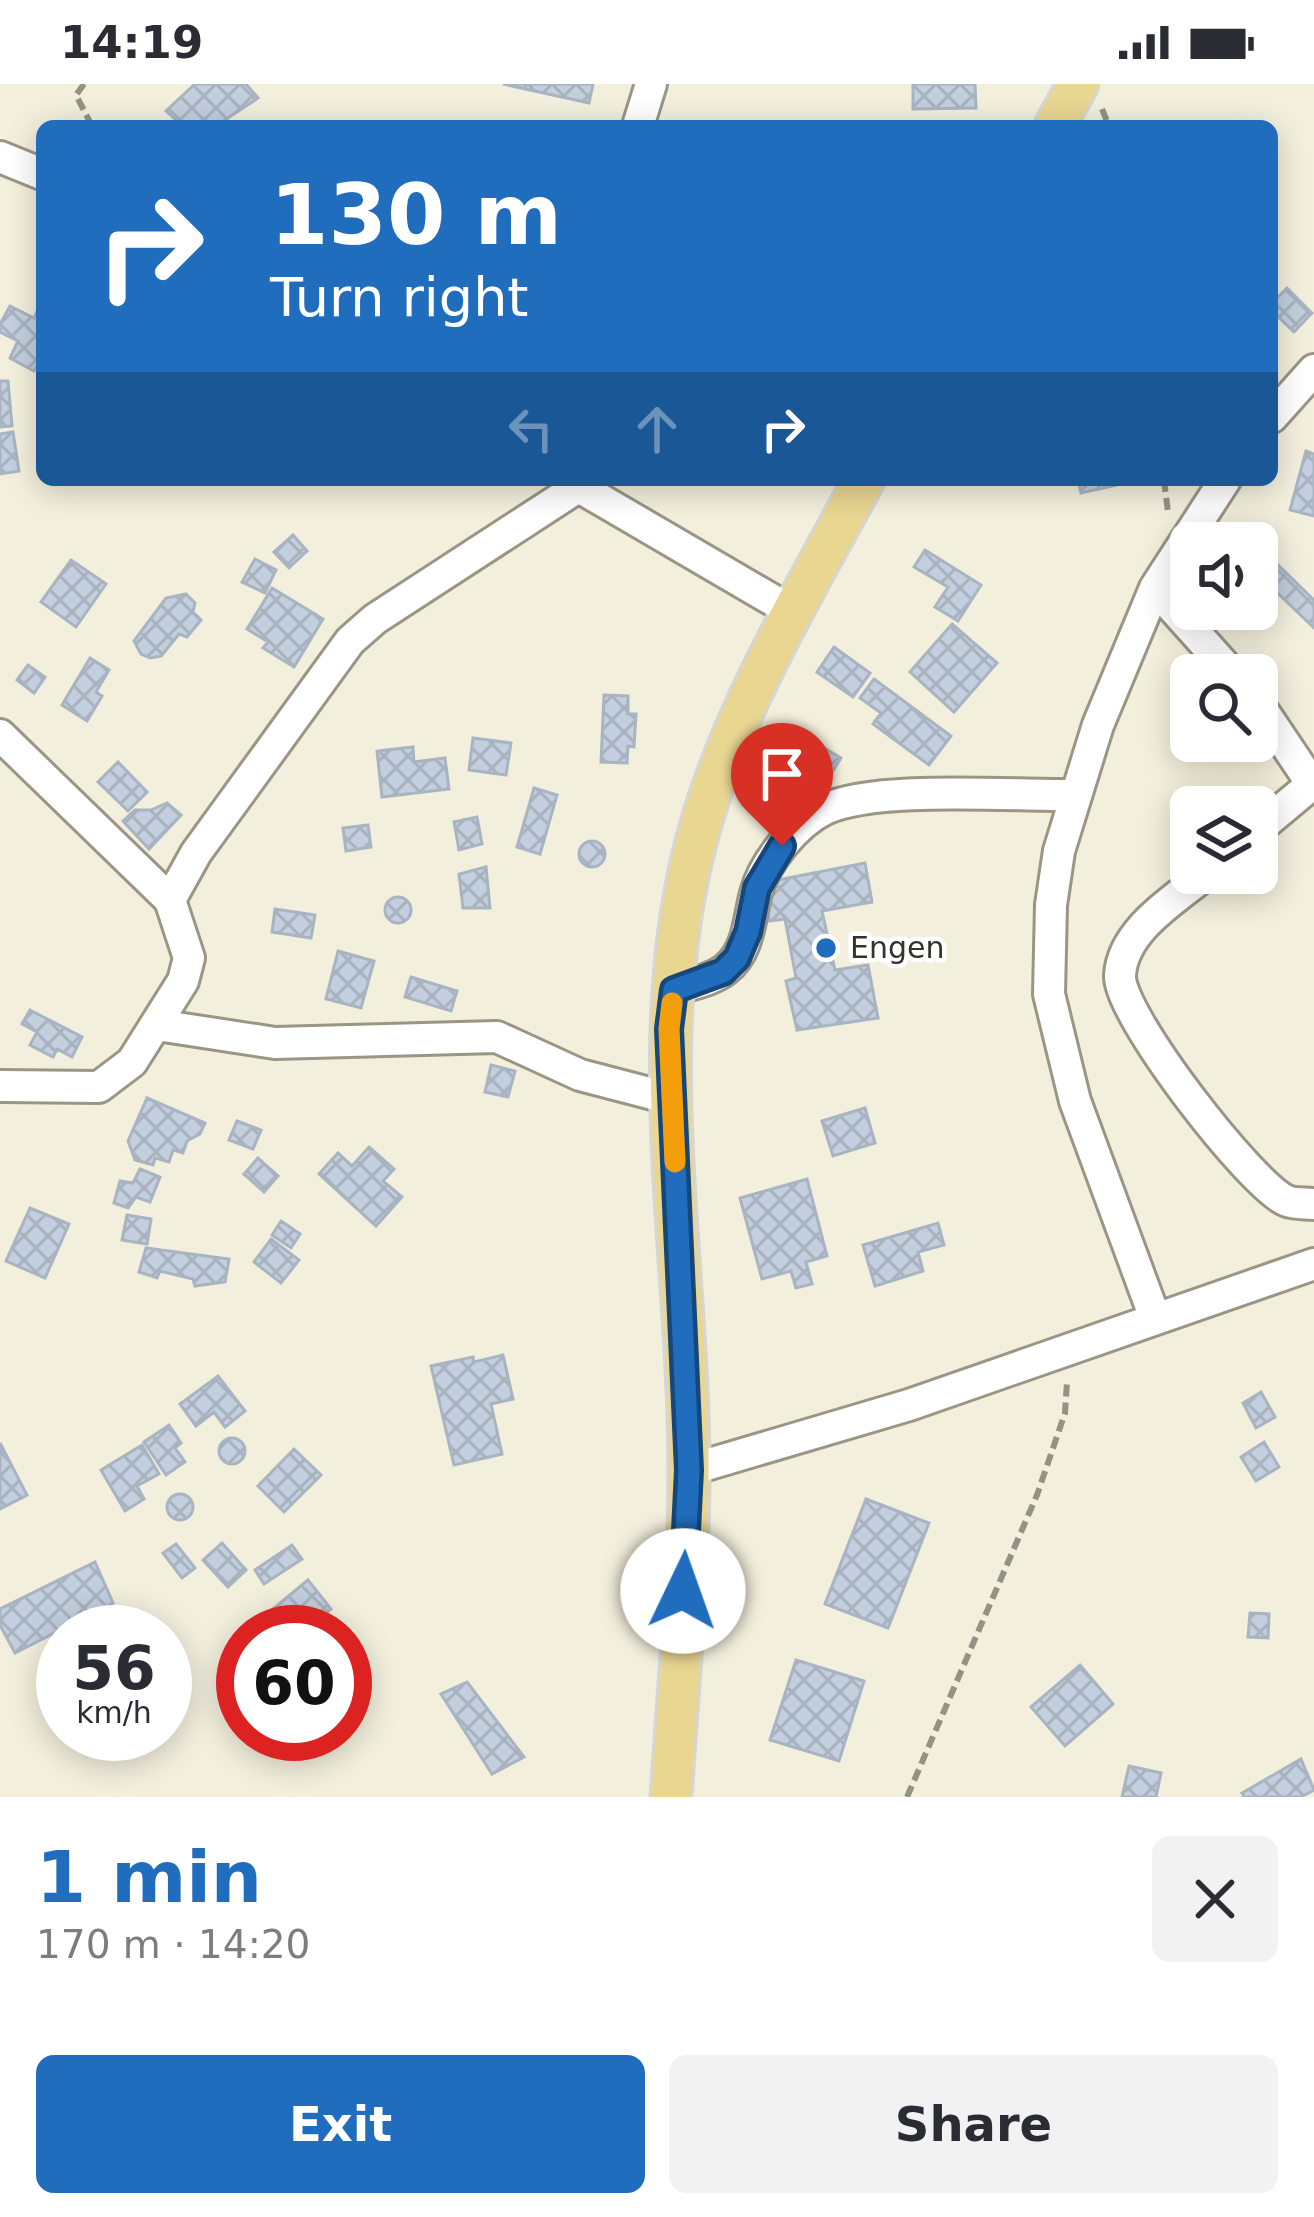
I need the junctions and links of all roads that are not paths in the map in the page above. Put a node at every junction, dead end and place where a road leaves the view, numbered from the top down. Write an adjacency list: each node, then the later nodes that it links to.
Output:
1 (651, 84): 3 (street)
2 (1078, 84): 4 (main road)
3 (640, 120)
4 (1058, 120)
5 (0, 158): 6 (street)
6 (36, 172)
7 (1314, 370): 8 (street)
8 (1278, 410)
9 (568, 486): 22 (street)
10 (581, 486): 14 (street)
11 (861, 486): 14 (main road)
12 (1221, 486): 13 (street)
13 (1155, 588): 15 (street); 19 (street)
14 (793, 612): 23 (main road)
15 (1214, 654)
16 (1278, 734): 18 (street)
17 (0, 735): 22 (street)
18 (1312, 786): 20 (street)
19 (1075, 795): 23 (street); 29 (street)
20 (1278, 813)
21 (1183, 894): 27 (street)
22 (170, 900): 24 (street)
23 (674, 990): 26 (main road)
24 (157, 1025): 25 (street); 26 (street)
25 (0, 1086)
26 (672, 1099): 30 (main road)
27 (1314, 1204)
28 (1314, 1264): 29 (street)
29 (1155, 1318): 30 (street)
30 (689, 1470): 31 (main road)
31 (671, 1797)

